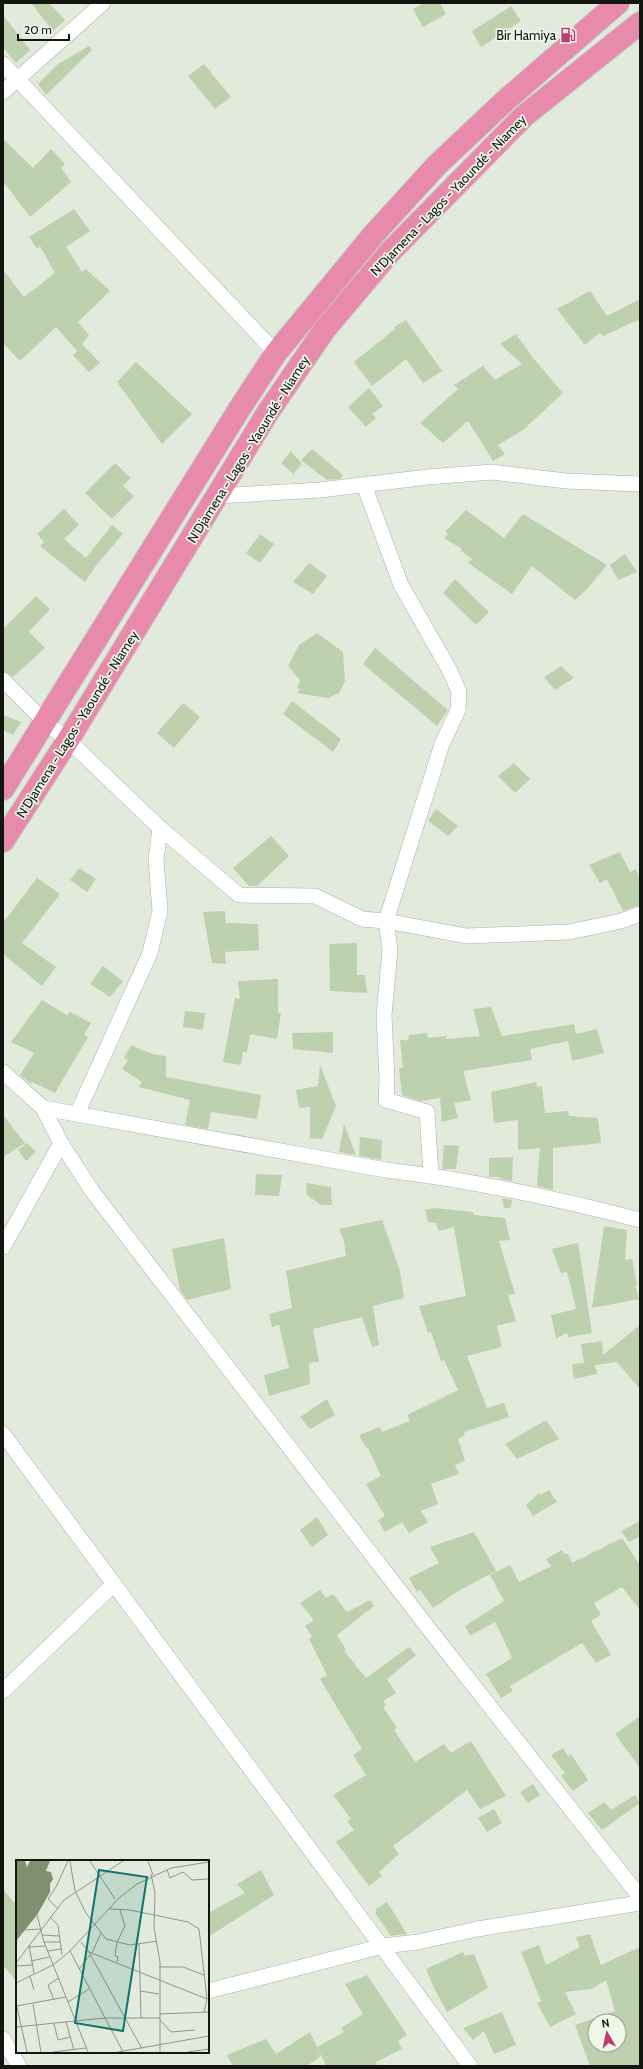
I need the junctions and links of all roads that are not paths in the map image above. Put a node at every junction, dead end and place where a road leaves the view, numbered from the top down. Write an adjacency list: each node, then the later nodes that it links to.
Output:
1 (103, 3): 5 (street)
2 (618, 3): 7 (highway, N'Djamena - Lagos - Yaoundé - Niamey)
3 (640, 23): 10 (highway, N'Djamena - Lagos - Yaoundé - Niamey)
4 (3, 64): 5 (street)
5 (17, 80): 6 (street); 7 (street)
6 (3, 92)
7 (276, 353): 12 (highway, N'Djamena - Lagos - Yaoundé - Niamey)
8 (640, 484): 9 (street)
9 (364, 485): 10 (street); 18 (street)
10 (217, 496): 13 (highway, N'Djamena - Lagos - Yaoundé - Niamey)
11 (3, 680): 12 (street)
12 (45, 722): 13 (street); 14 (highway, N'Djamena - Lagos - Yaoundé - Niamey)
13 (68, 740): 15 (street); 16 (highway, N'Djamena - Lagos - Yaoundé - Niamey)
14 (3, 789)
15 (160, 828): 18 (street); 21 (street)
16 (3, 841)
17 (640, 914): 18 (street)
18 (386, 921): 23 (street)
19 (3, 1072): 20 (street)
20 (43, 1108): 21 (street); 22 (street)
21 (77, 1114): 23 (street)
22 (60, 1143): 25 (street); 29 (street)
23 (430, 1175): 24 (street)
24 (640, 1220)
25 (3, 1247)
26 (3, 1434): 27 (street)
27 (114, 1584): 28 (street); 31 (street)
28 (3, 1691)
29 (640, 1897)
30 (640, 1903): 31 (street)
31 (384, 1946): 32 (street); 35 (street)
32 (209, 1991)
33 (7, 2042): 34 (street)
34 (19, 2066)
35 (470, 2066)

